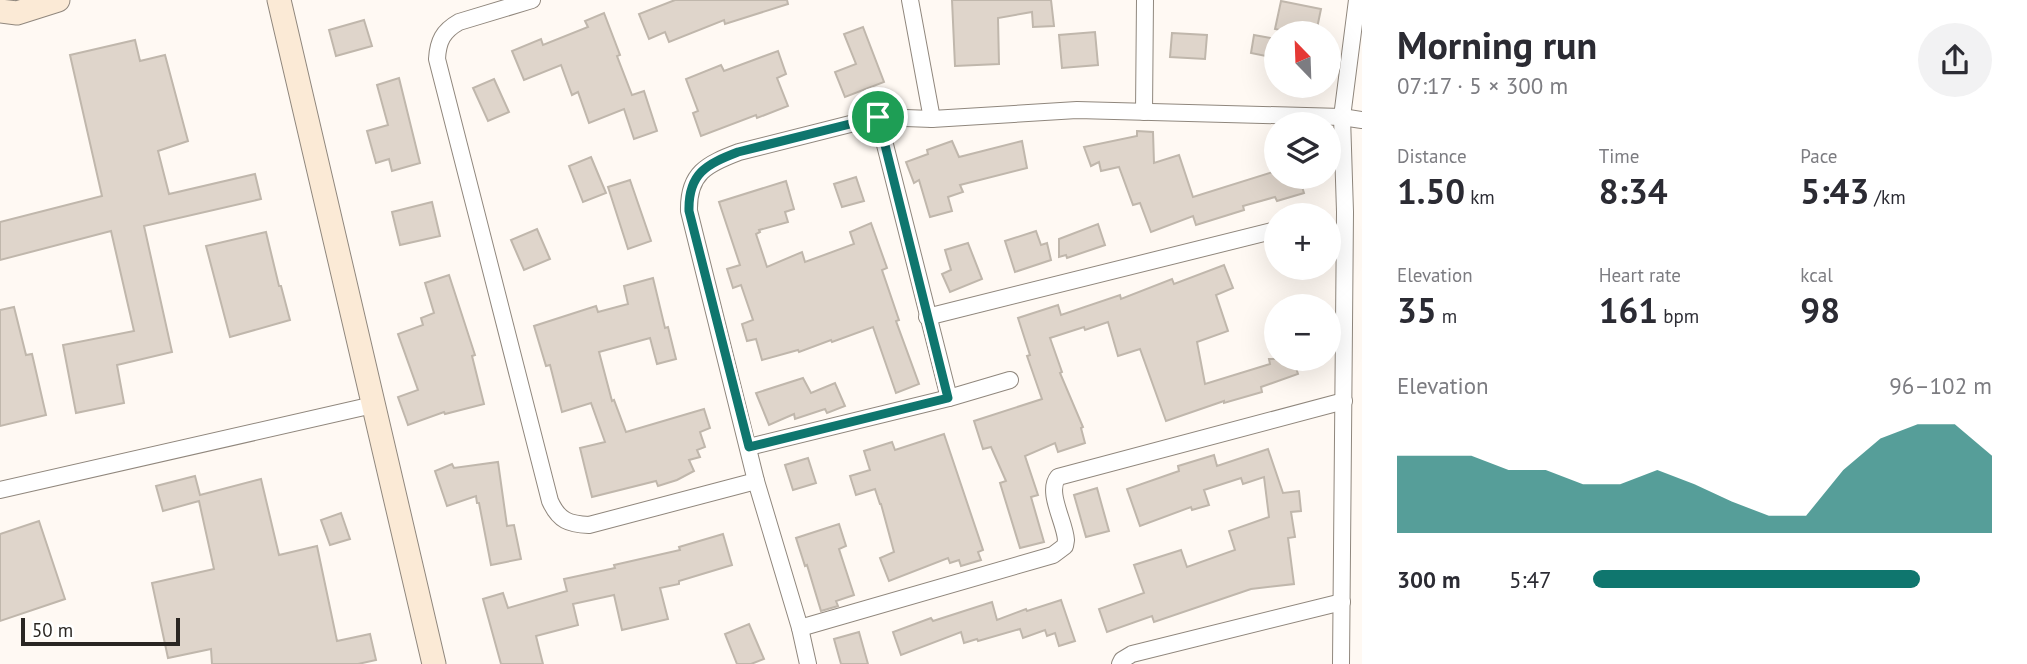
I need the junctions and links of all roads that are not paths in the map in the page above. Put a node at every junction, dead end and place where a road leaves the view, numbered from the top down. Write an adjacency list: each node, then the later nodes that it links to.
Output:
1 (58, 0): 8 (street)
2 (268, 0): 7 (street)
3 (531, 0): 23 (street)
4 (910, 0): 12 (street)
5 (1145, 0): 9 (street)
6 (1357, 0): 11 (street)
7 (283, 7): 21 (street)
8 (0, 11)
9 (1144, 112): 11 (street); 12 (street)
10 (878, 117): 12 (street); 17 (street); 22 (street)
11 (1342, 117): 13 (street); 14 (street)
12 (932, 118)
13 (1362, 120)
14 (1345, 212): 15 (street); 20 (street)
15 (1341, 213)
16 (1264, 233): 17 (street)
17 (927, 317): 19 (street)
18 (1010, 380): 19 (street)
19 (948, 398): 22 (street)
20 (1344, 401): 25 (street); 26 (street)
21 (373, 405): 24 (street); 27 (street)
22 (749, 447): 23 (street)
23 (756, 481): 26 (street)
24 (0, 490)
25 (1342, 603): 29 (street); 30 (street)
26 (800, 628): 28 (street)
27 (434, 664)
28 (808, 664)
29 (1120, 664)
30 (1340, 664)

